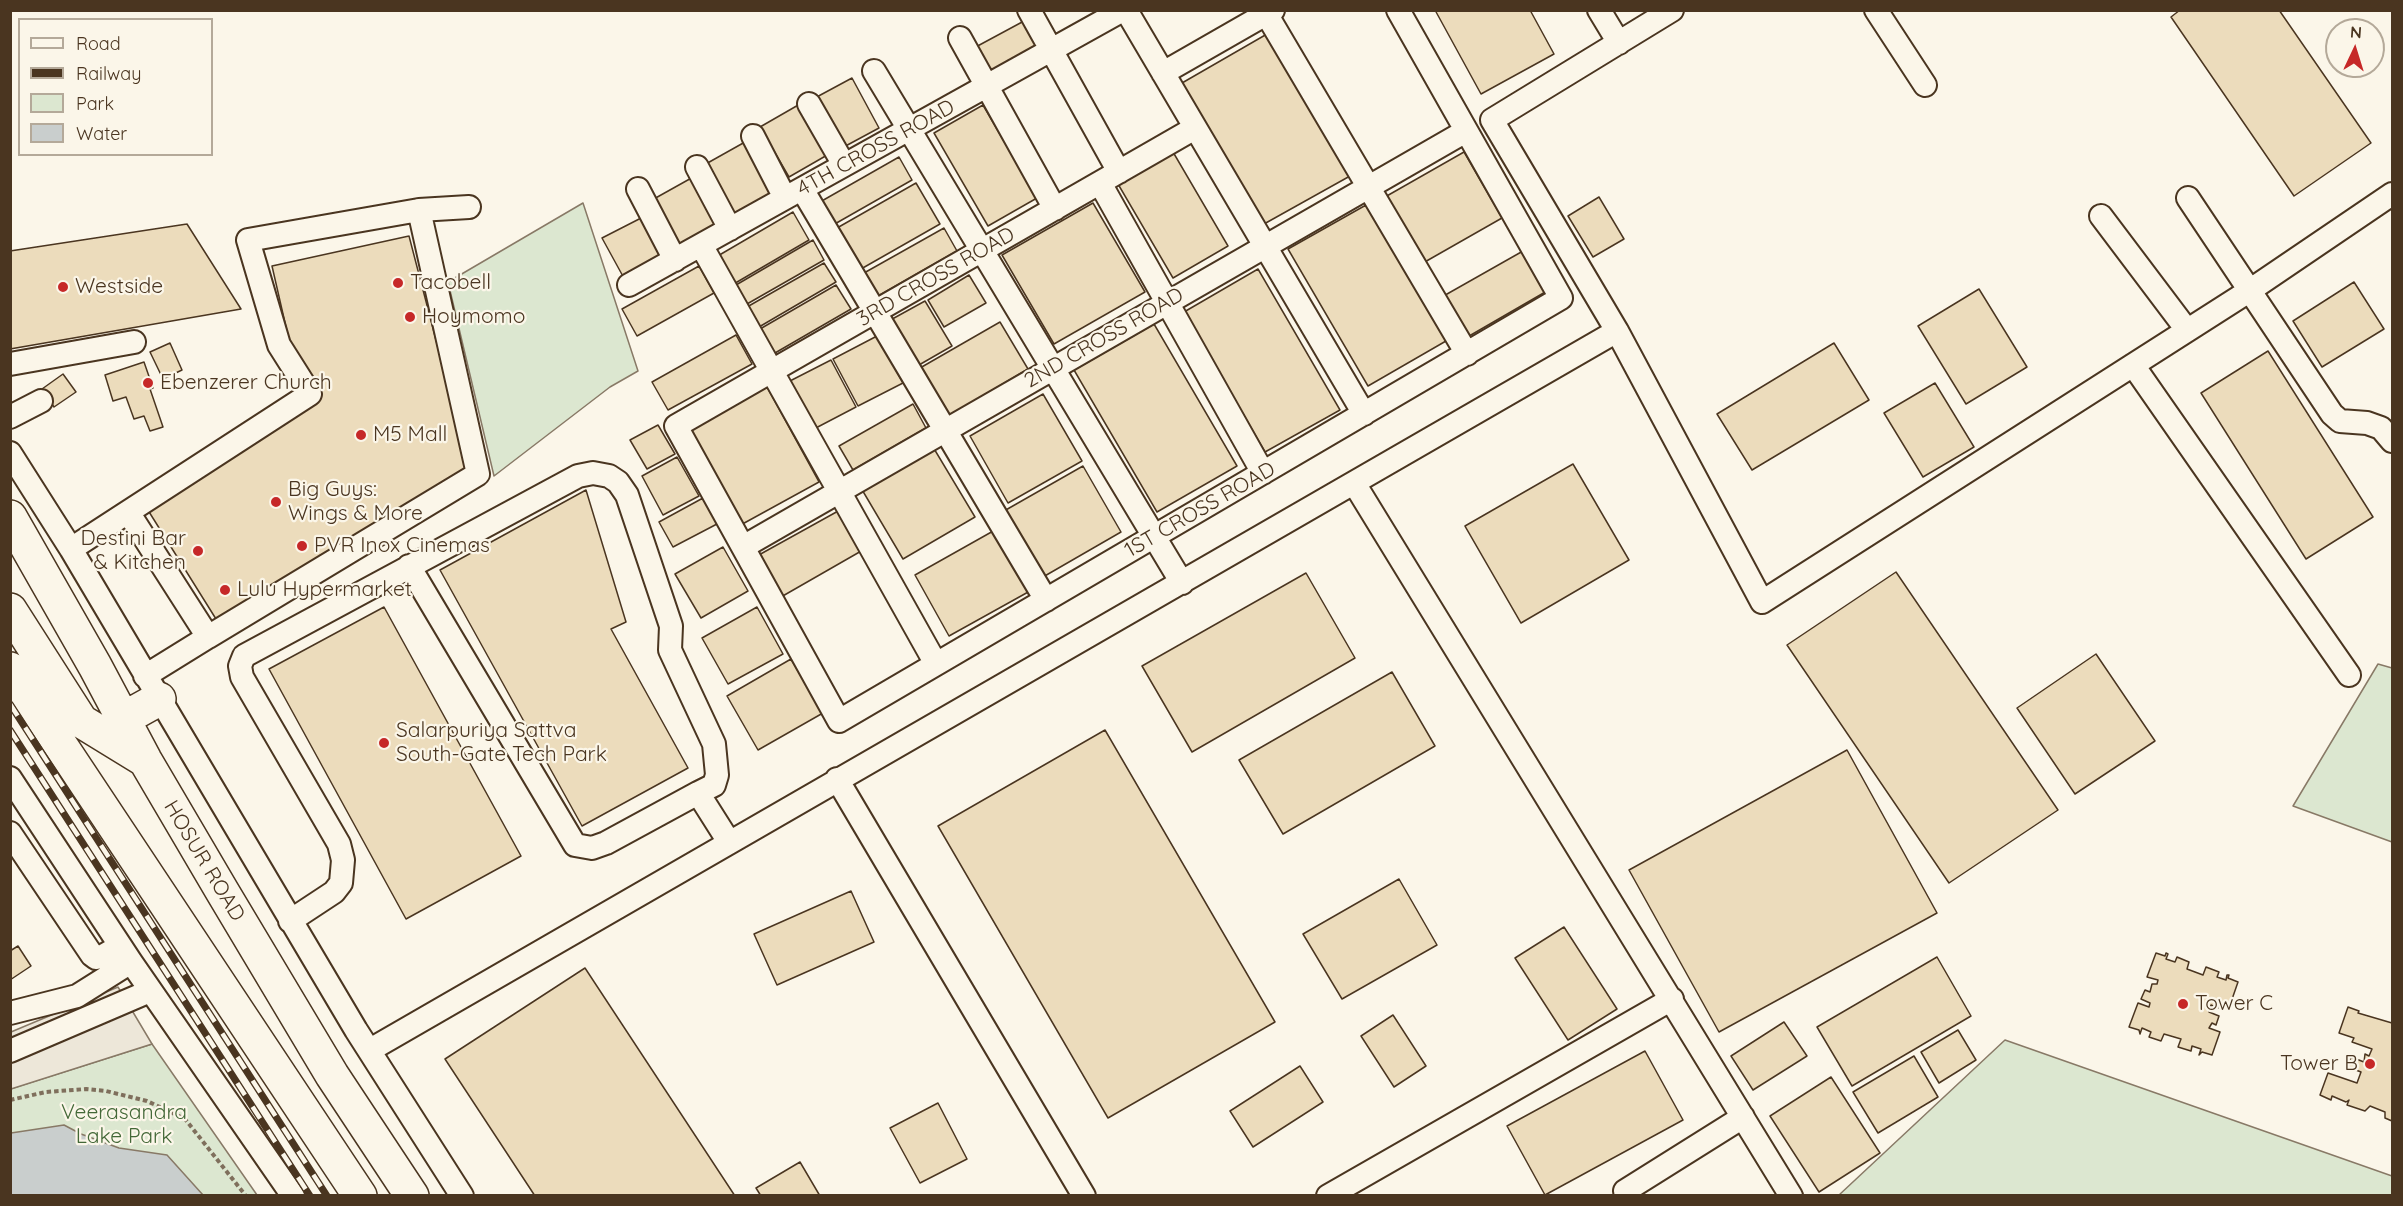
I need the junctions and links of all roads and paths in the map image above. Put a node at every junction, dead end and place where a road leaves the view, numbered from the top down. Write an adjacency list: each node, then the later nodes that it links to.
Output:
1 (1029, 10): 10 (street)
2 (1124, 10): 10 (street, 4TH CROSS ROAD); 12 (street)
3 (1398, 10): 18 (street)
4 (1599, 10): 9 (street)
5 (1672, 10): 9 (street)
6 (1876, 10): 13 (street)
7 (1267, 12): 12 (street); 23 (street)
8 (960, 38): 14 (street)
9 (1619, 43): 42 (street)
10 (1052, 50): 14 (street, 4TH CROSS ROAD); 22 (street)
11 (874, 71): 17 (street)
12 (1163, 73): 16 (street)
13 (1925, 85)
14 (987, 86): 17 (street, 4TH CROSS ROAD); 29 (street)
15 (809, 104): 20 (street)
16 (1195, 128): 22 (street, 3RD CROSS ROAD); 34 (street)
17 (909, 130): 20 (street, 4TH CROSS ROAD); 35 (street)
18 (1466, 130): 23 (street, 2ND CROSS ROAD); 44 (street, 1ST CROSS ROAD)
19 (753, 136): 25 (street)
20 (844, 165): 25 (street, 4TH CROSS ROAD)
21 (697, 167): 32 (street)
22 (1109, 177): 29 (street, 3RD CROSS ROAD); 39 (street)
23 (1368, 187): 34 (street, 2ND CROSS ROAD); 44 (street)
24 (638, 189): 36 (street)
25 (794, 194): 32 (street, 4TH CROSS ROAD); 40 (street)
26 (2392, 194): 38 (street)
27 (2188, 198): 38 (street)
28 (469, 207): 30 (street)
29 (1055, 209): 35 (street, 3RD CROSS ROAD)
30 (419, 210): 58 (street); 67 (street)
31 (2101, 216): 41 (street)
32 (730, 229): 33 (street, 4TH CROSS ROAD)
33 (701, 245): 36 (street, 4TH CROSS ROAD); 48 (street)
34 (1265, 246): 39 (street, 2ND CROSS ROAD); 50 (street)
35 (982, 251): 40 (street, 3RD CROSS ROAD); 47 (street)
36 (675, 260): 37 (street, 4TH CROSS ROAD)
37 (629, 285)
38 (2249, 291): 41 (street); 53 (street)
39 (1167, 302): 47 (street, 2ND CROSS ROAD); 55 (street)
40 (875, 312): 48 (street, 3RD CROSS ROAD); 52 (street)
41 (2187, 330): 46 (street)
42 (1617, 331): 46 (street); 56 (street)
43 (134, 342): 45 (street)
44 (1467, 354): 50 (street, 1ST CROSS ROAD)
45 (10, 364)
46 (2133, 365): 70 (street)
47 (1053, 368): 52 (street, 2ND CROSS ROAD); 60 (street)
48 (772, 371): 57 (street); 61 (street, 3RD CROSS ROAD)
49 (41, 401): 51 (street)
50 (1364, 414): 55 (street, 1ST CROSS ROAD)
51 (10, 417)
52 (945, 430): 57 (street, 2ND CROSS ROAD); 65 (street)
53 (2392, 441)
54 (10, 453): 62 (street)
55 (1263, 473): 60 (street, 1ST CROSS ROAD)
56 (1354, 483): 64 (street); 82 (street)
57 (839, 491): 61 (street, 2ND CROSS ROAD); 68 (street)
58 (128, 512): 62 (street); 67 (street)
59 (10, 518): 72 (highway, HOSUR ROAD)
60 (1154, 537): 64 (street); 65 (street, 1ST CROSS ROAD)
61 (743, 547): 68 (street, 1ST CROSS ROAD)
62 (71, 549): 71 (street)
63 (409, 566): 76 (street); 76 (street); 79 (street)
64 (1182, 583): 75 (street)
65 (1046, 600): 68 (street, 1ST CROSS ROAD)
66 (10, 610): 73 (highway)
67 (208, 637): 71 (street)
68 (936, 664)
69 (10, 669): 87 (highway)
70 (2349, 675)
71 (152, 687): 72 (highway); 79 (street)
72 (123, 719): 73 (highway, HOSUR ROAD)
73 (145, 760): 86 (highway, HOSUR ROAD)
74 (10, 778): 80 (street)
75 (837, 779): 78 (street); 96 (street)
76 (698, 793): 78 (street)
77 (10, 833): 80 (street)
78 (729, 842): 84 (street)
79 (290, 921): 84 (street)
80 (125, 954): 81 (street); 83 (street)
81 (150, 991): 85 (street); 92 (street)
82 (1672, 999): 89 (street); 97 (street)
83 (10, 1013)
84 (370, 1050): 95 (street)
85 (10, 1051)
86 (332, 1075): 87 (highway); 94 (highway, HOSUR ROAD)
87 (295, 1097): 93 (highway)
88 (10, 1100): 91 (path)
89 (1743, 1117): 90 (street); 98 (street)
90 (1625, 1191)
91 (246, 1196)
92 (293, 1196)
93 (360, 1196)
94 (412, 1196)
95 (462, 1196)
96 (1084, 1196)
97 (1328, 1196)
98 (1791, 1196)

